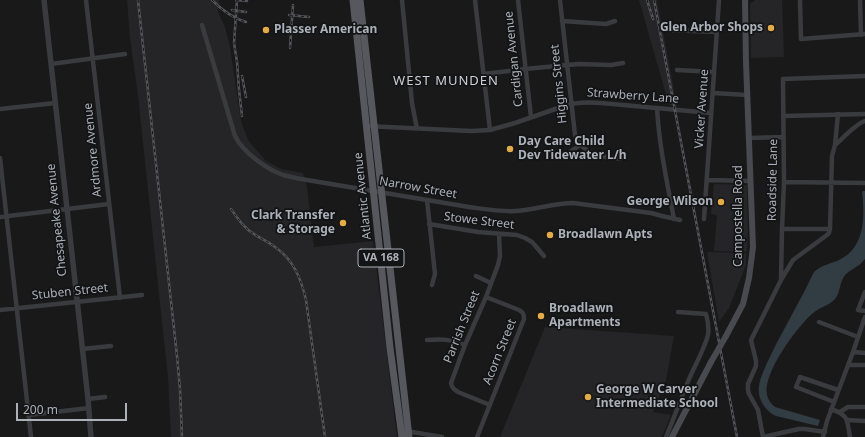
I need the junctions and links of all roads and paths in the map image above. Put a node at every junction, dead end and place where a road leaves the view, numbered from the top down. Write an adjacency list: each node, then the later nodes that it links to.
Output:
1 (44, 0): 22 (street, Chesapeake Avenue)
2 (86, 0): 20 (street, Ardmore Avenue)
3 (353, 0): 41 (main road, Atlantic Avenue / VA 168)
4 (360, 0): 42 (main road, Atlantic Avenue / VA 168)
5 (402, 0): 43 (street)
6 (475, 0): 27 (street)
7 (518, 0): 24 (street, Cardigan Avenue)
8 (560, 0): 13 (street, Higgins Street)
9 (718, 0): 17 (street, Vicker Avenue)
10 (745, 0): 30 (main road, Campostella Road)
11 (800, 0): 18 (street)
12 (860, 0): 18 (street)
13 (562, 21): 14 (street); 23 (street, Higgins Street)
14 (615, 21)
15 (202, 25): 57 (street, Narrow Street)
16 (668, 30): 17 (street)
17 (716, 32): 26 (street, Vicker Avenue)
18 (863, 35)
19 (125, 54): 20 (street)
20 (93, 58): 22 (street); 59 (street, Ardmore Avenue)
21 (623, 63): 23 (street)
22 (51, 64): 31 (street, Chesapeake Avenue)
23 (567, 65): 24 (street); 32 (street, Higgins Street)
24 (525, 68): 27 (street); 39 (street, Cardigan Avenue)
25 (677, 70): 26 (street)
26 (714, 72): 29 (street, Vicker Avenue)
27 (484, 74): 44 (street)
28 (865, 76): 38 (street, Roadside Lane)
29 (713, 93): 30 (street); 35 (street, Vicker Avenue)
30 (747, 95): 46 (main road, Campostella Road)
31 (54, 103): 34 (street); 60 (street, Chesapeake Avenue)
32 (572, 104): 33 (street, Strawberry Lane); 39 (street, Strawberry Lane); 47 (street, Higgins Street)
33 (657, 108): 35 (street, Strawberry Lane); 63 (street)
34 (0, 109)
35 (712, 113): 52 (street, Vicker Avenue)
36 (838, 114): 37 (street); 38 (street); 48 (street)
37 (865, 114)
38 (783, 116): 45 (street, Roadside Lane)
39 (531, 117): 44 (street, Strawberry Lane)
40 (865, 121): 48 (street)
41 (366, 126): 42 (street, Strawberry Lane); 57 (main road, Atlantic Avenue / VA 168)
42 (374, 126): 43 (street, Strawberry Lane); 57 (main road, Atlantic Avenue / VA 168)
43 (417, 129): 44 (street, Strawberry Lane)
44 (490, 130)
45 (783, 137): 46 (street); 54 (street, Roadside Lane)
46 (749, 138): 53 (main road, Campostella Road)
47 (580, 145): 50 (street); 51 (street)
48 (835, 146): 55 (street)
49 (0, 158): 61 (street)
50 (553, 158)
51 (621, 159)
52 (708, 180): 53 (street); 64 (street, Vicker Avenue)
53 (750, 181): 114 (main road, Campostella Road, bridge)
54 (784, 182): 55 (street); 67 (street, Roadside Lane)
55 (831, 182): 56 (street); 68 (street)
56 (865, 183)
57 (377, 191): 58 (street, Narrow Street); 108 (main road, Atlantic Avenue / VA 168)
58 (427, 200): 63 (street, Narrow Street); 66 (street)
59 (109, 204): 60 (street); 77 (street, Ardmore Avenue)
60 (67, 209): 61 (street); 79 (street, Chesapeake Avenue)
61 (7, 216): 62 (street); 80 (street)
62 (0, 217)
63 (674, 219): 65 (street, Narrow Street)
64 (704, 219)
65 (680, 220)
66 (429, 224): 69 (street, Stowe Street); 74 (street)
67 (782, 229): 68 (street); 72 (street, Roadside Lane)
68 (830, 229): 72 (street)
69 (499, 234): 70 (street, Stowe Street); 73 (street, Parrish Street)
70 (544, 256)
71 (476, 276): 73 (street)
72 (781, 280): 115 (street)
73 (491, 283): 78 (street, Parrish Street)
74 (432, 284)
75 (865, 292): 82 (street)
76 (142, 295): 77 (street, Stuben Street)
77 (120, 297): 79 (street, Stuben Street)
78 (486, 297): 88 (street, Parrish Street); 99 (street, Acorn Street)
79 (77, 302): 80 (street, Stuben Street); 90 (street, Chesapeake Avenue)
80 (16, 308): 81 (street, Stuben Street); 104 (street)
81 (0, 310)
82 (865, 311)
83 (678, 312): 113 (street)
84 (865, 317): 86 (street)
85 (819, 322): 86 (street)
86 (858, 337): 91 (street)
87 (427, 340): 88 (street)
88 (465, 345): 99 (street, Parrish Street)
89 (111, 346): 90 (street)
90 (82, 349): 97 (street, Chesapeake Avenue)
91 (853, 352): 92 (street); 93 (street)
92 (865, 353)
93 (848, 365): 94 (street); 95 (street)
94 (865, 365)
95 (838, 390): 98 (street); 98 (street)
96 (105, 397): 97 (street)
97 (88, 399): 101 (street, Chesapeake Avenue)
98 (834, 402): 102 (street)
99 (490, 405): 112 (street, Acorn Street)
100 (865, 407): 103 (street)
101 (89, 408): 104 (street); 110 (street, Chesapeake Avenue)
102 (831, 409): 103 (street); 107 (street)
103 (840, 412): 105 (street)
104 (28, 415): 109 (street)
105 (848, 420): 106 (street); 118 (street)
106 (865, 421)
107 (825, 432): 115 (street); 116 (street); 117 (street)
108 (405, 434): 111 (street)
109 (31, 437)
110 (91, 437)
111 (442, 437)
112 (477, 437)
113 (666, 437)
114 (672, 437)
115 (763, 437)
116 (824, 437)
117 (828, 437)
118 (850, 437)

